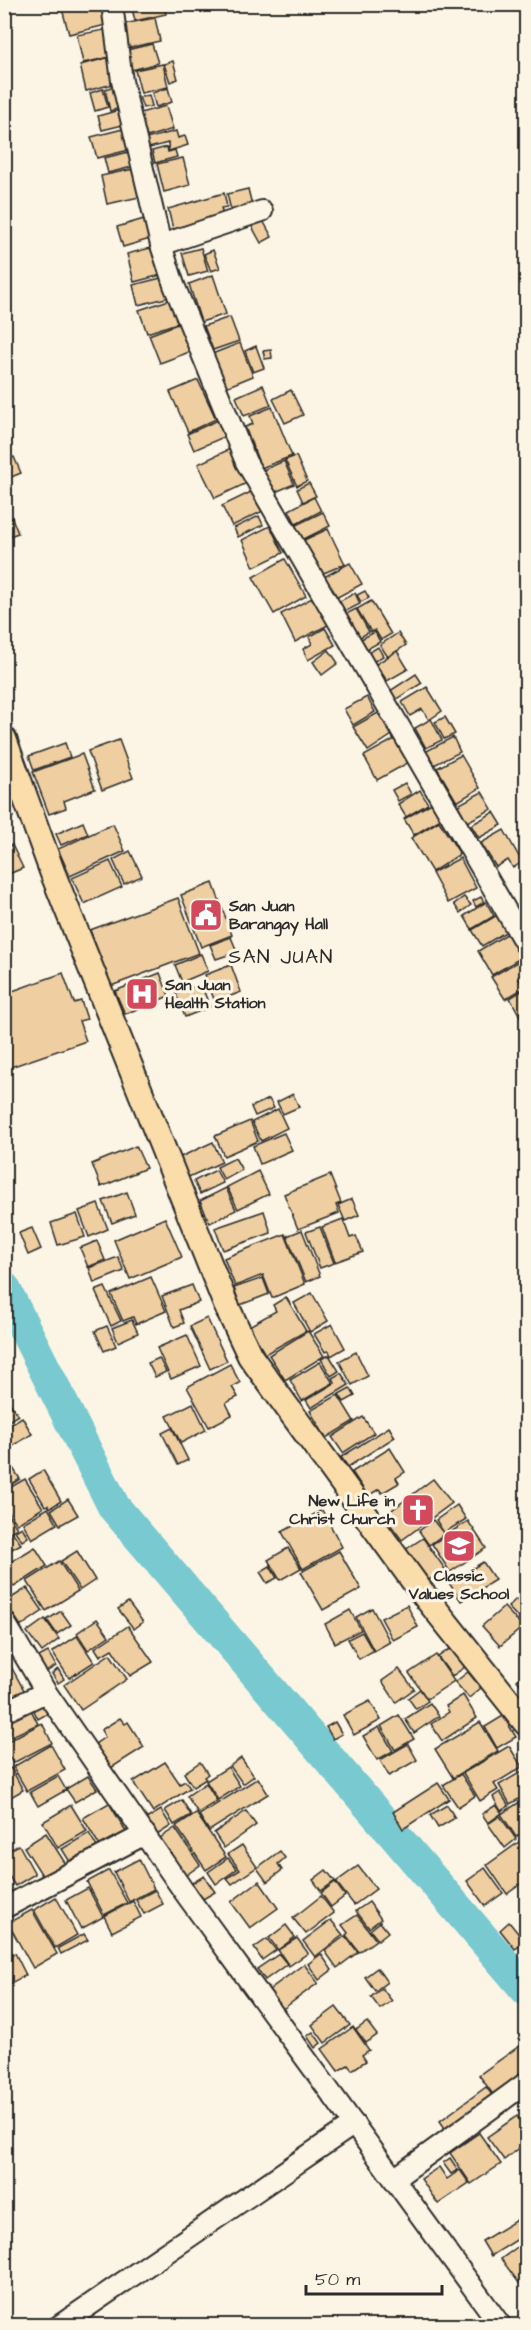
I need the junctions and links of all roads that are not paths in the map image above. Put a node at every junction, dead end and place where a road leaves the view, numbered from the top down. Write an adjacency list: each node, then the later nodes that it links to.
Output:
1 (112, 4): 3 (street)
2 (262, 211): 3 (street)
3 (161, 245): 5 (street)
4 (4, 739): 9 (main road)
5 (526, 945)
6 (4, 1621): 7 (street)
7 (46, 1692): 8 (street); 10 (street)
8 (4, 1712)
9 (526, 1723)
10 (145, 1834): 11 (street); 13 (street)
11 (4, 1908)
12 (526, 2083): 14 (street)
13 (354, 2124): 14 (street); 15 (street)
14 (394, 2178): 16 (street)
15 (59, 2325)
16 (501, 2325)

